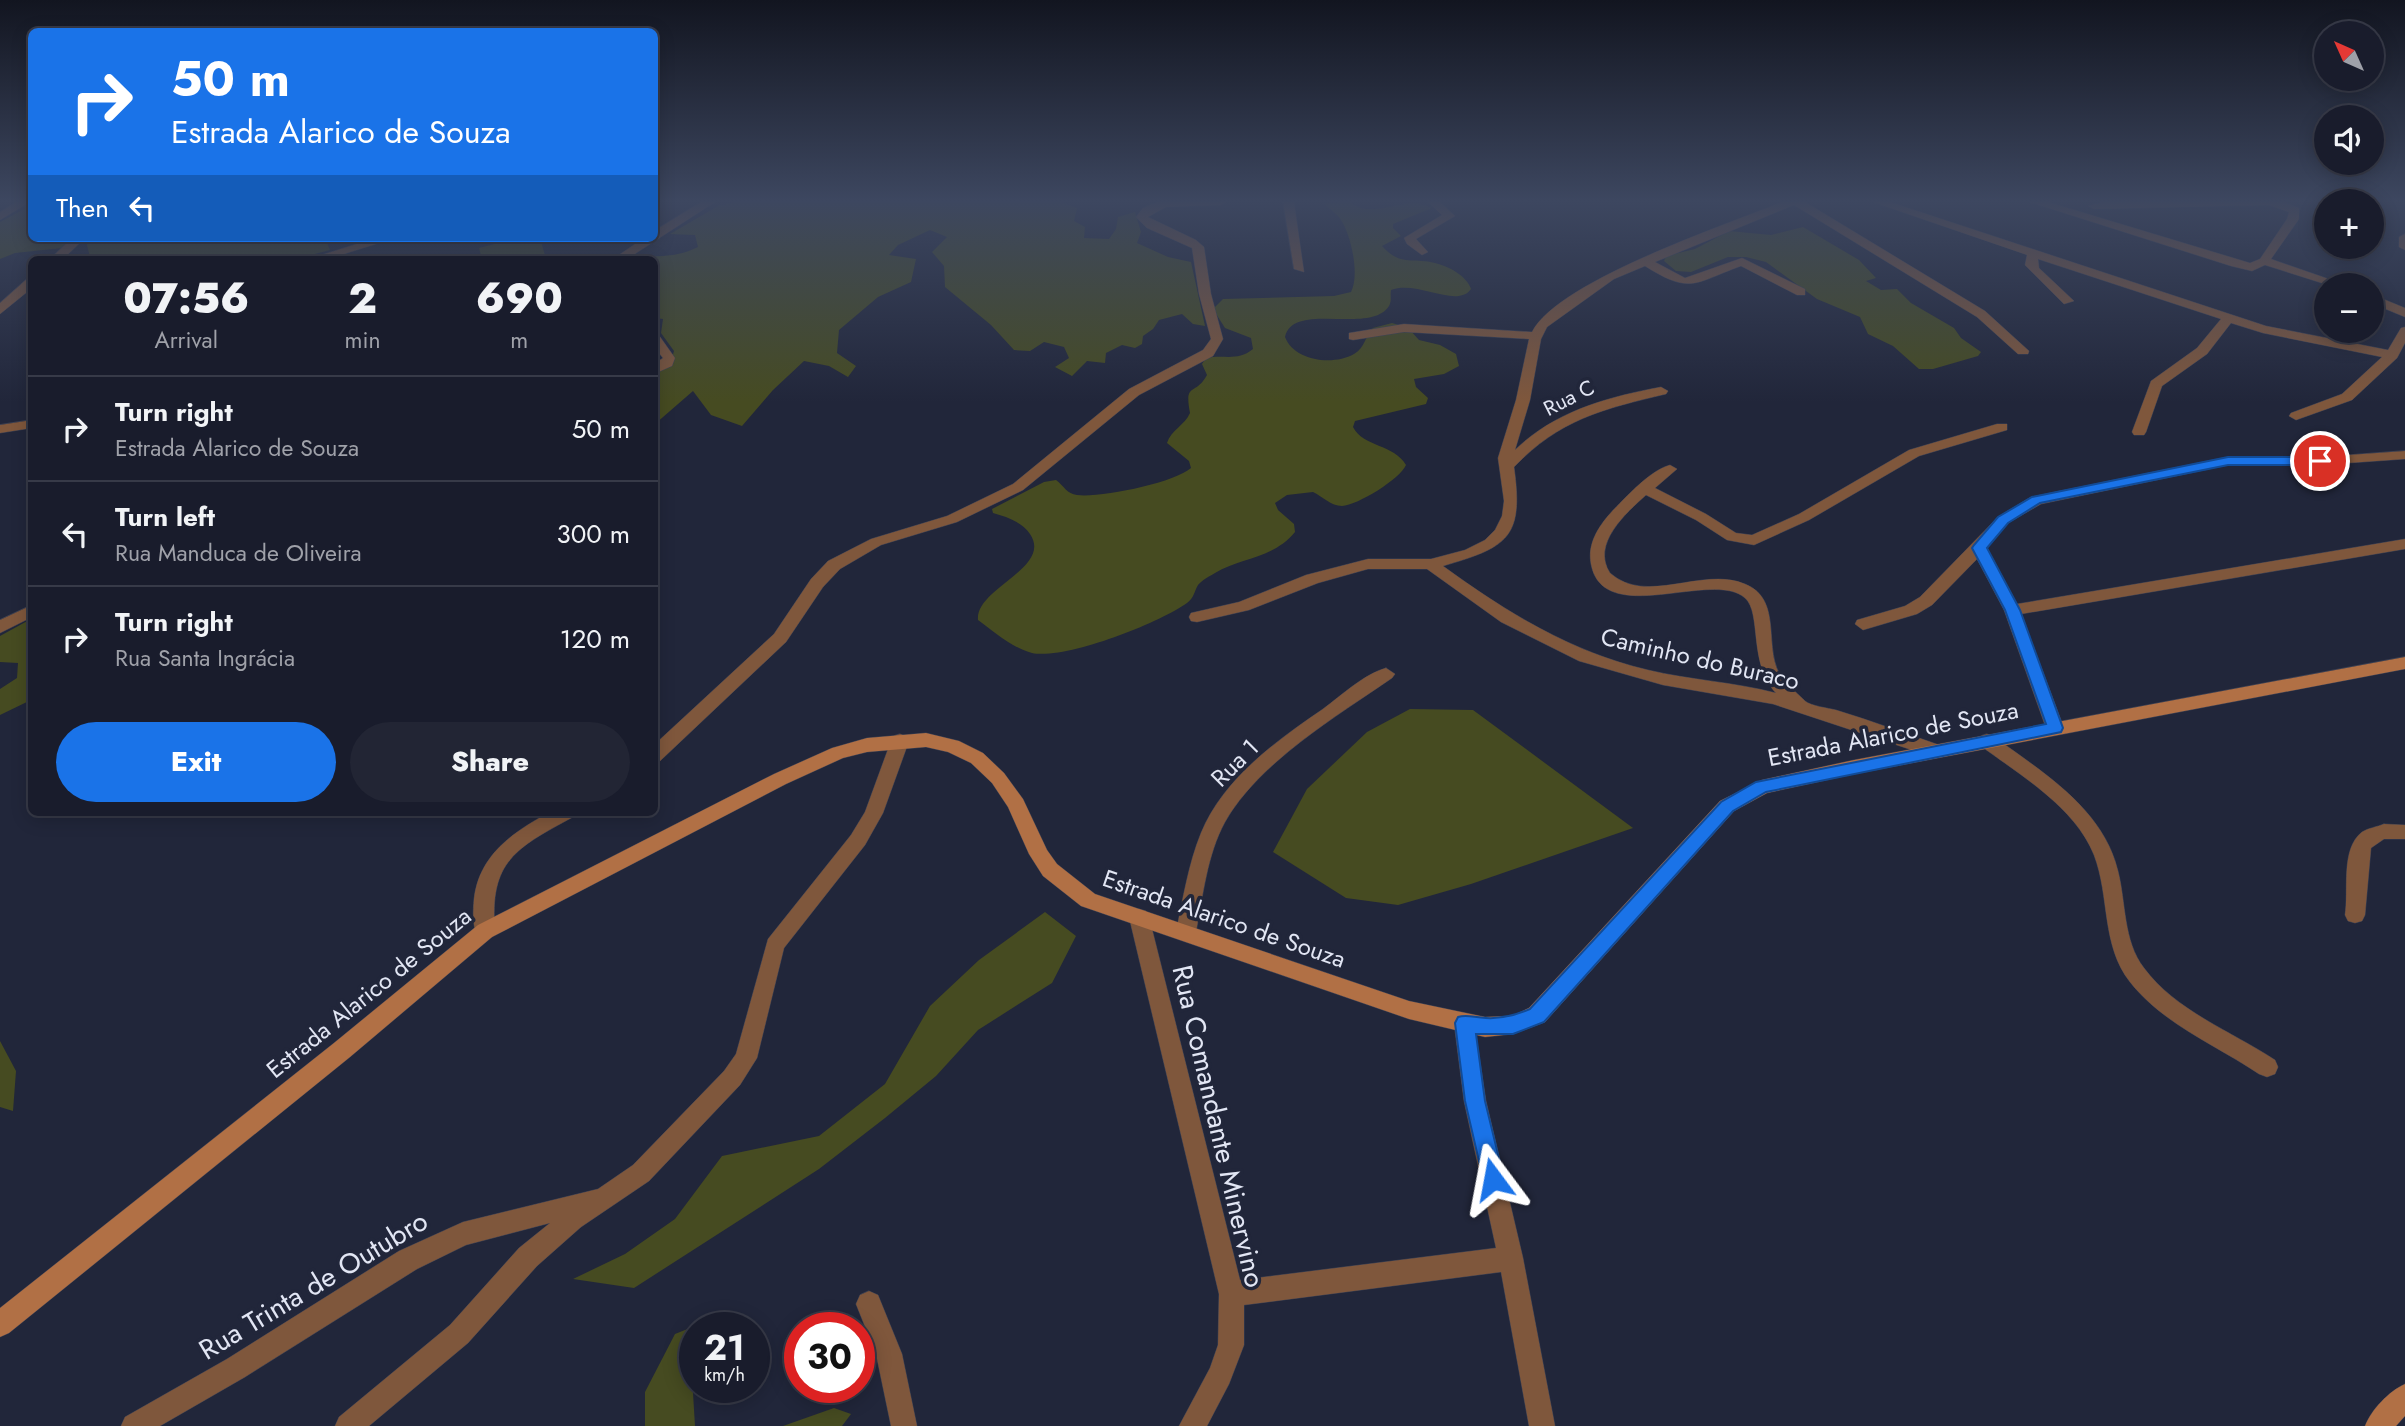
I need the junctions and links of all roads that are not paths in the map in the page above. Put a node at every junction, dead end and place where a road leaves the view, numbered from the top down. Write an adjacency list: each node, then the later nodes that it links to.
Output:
1 (1201, 269): 51 (street)
2 (1632, 269): 20 (street)
3 (1657, 269): 4 (street)
4 (1724, 269)
5 (1755, 269): 12 (street)
6 (1906, 269): 22 (street)
7 (2033, 269): 13 (street)
8 (2075, 269): 17 (street)
9 (2288, 269): 10 (street)
10 (2314, 277)
11 (28, 285): 15 (street)
12 (1801, 292)
13 (2068, 301)
14 (2384, 304): 16 (street)
15 (0, 310)
16 (2405, 313)
17 (2228, 318): 23 (street); 31 (street)
18 (2405, 331): 23 (street)
19 (1353, 336): 20 (street)
20 (1537, 336): 33 (street)
21 (658, 343): 24 (street)
22 (2023, 351)
23 (2392, 355): 26 (street)
24 (658, 368)
25 (1661, 391): 33 (street, Rua C)
26 (2296, 416)
27 (28, 418): 29 (street)
28 (28, 424): 29 (street)
29 (7, 427)
30 (2002, 428): 35 (street)
31 (2139, 432)
32 (2405, 455): 37 (street)
33 (1506, 467): 38 (street)
34 (1670, 469): 35 (street)
35 (1645, 489): 46 (street)
36 (2405, 544): 39 (street)
37 (1979, 548): 39 (street); 42 (street)
38 (1431, 564): 41 (street); 46 (street, Caminho do Buraco)
39 (2012, 610): 47 (street)
40 (28, 612): 43 (street)
41 (1197, 617)
42 (1863, 624)
43 (0, 627)
44 (2405, 663): 47 (main road, Estrada Alarico de Souza)
45 (1386, 674): 57 (street, Rua 1)
46 (1835, 718): 50 (street, Caminho do Buraco)
47 (2055, 728): 49 (main road, Estrada Alarico de Souza)
48 (900, 741): 55 (main road, Estrada Alarico de Souza); 56 (main road, Estrada Alarico de Souza); 60 (street, Rua Trinta de Outubro)
49 (1987, 741): 50 (main road, Estrada Alarico de Souza); 59 (street)
50 (1936, 751): 58 (main road, Estrada Alarico de Souza)
51 (658, 752)
52 (558, 816): 56 (street)
53 (2405, 832): 54 (street)
54 (2355, 915)
55 (1139, 917): 57 (main road, Estrada Alarico de Souza); 62 (street, Rua Comandante Minervino)
56 (485, 931): 64 (main road, Estrada Alarico de Souza)
57 (1186, 932): 58 (main road, Estrada Alarico de Souza)
58 (1465, 1023): 61 (street)
59 (2267, 1067)
60 (612, 1195): 66 (street, Rua Trinta de Outubro); 67 (street, Rua Trinta de Outubro)
61 (1511, 1258): 62 (street); 70 (street)
62 (1231, 1294): 69 (street, Rua Comandante Minervino)
63 (869, 1304): 68 (street)
64 (0, 1324)
65 (2405, 1397): 71 (main road)
66 (134, 1426)
67 (348, 1426)
68 (904, 1426)
69 (1192, 1426)
70 (1542, 1426)
71 (2378, 1426)

